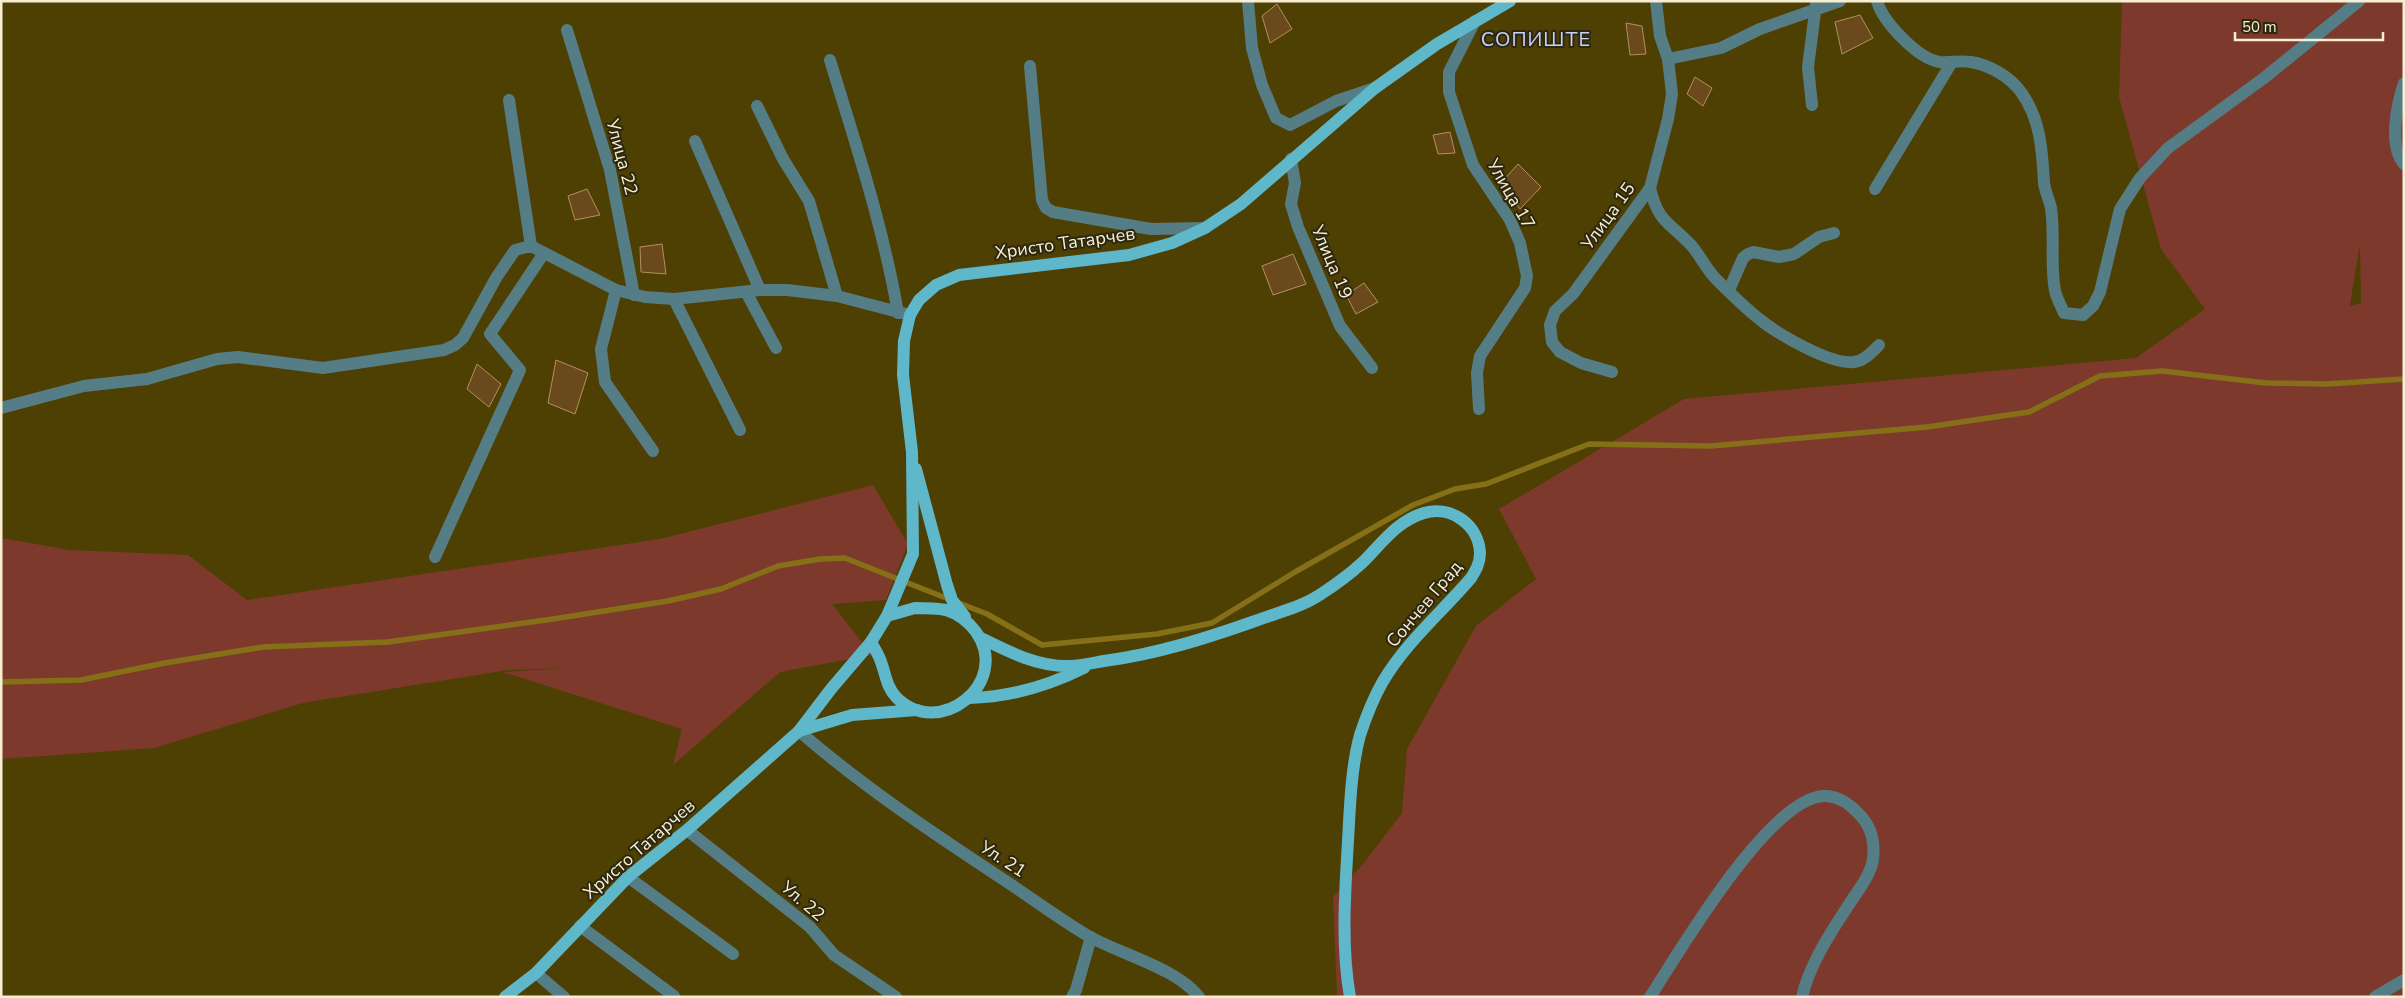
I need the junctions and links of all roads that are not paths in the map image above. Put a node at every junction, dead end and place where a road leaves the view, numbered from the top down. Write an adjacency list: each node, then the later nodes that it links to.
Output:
1 (1248, 1): 15 (street)
2 (1510, 1): 8 (main road, Христо Татарчев)
3 (1656, 1): 10 (street, Улица 15)
4 (1840, 1): 7 (street)
5 (1877, 1): 12 (street)
6 (2359, 1): 12 (street)
7 (1816, 5): 10 (street); 17 (street)
8 (1475, 21): 15 (main road, Христо Татарчев); 41 (street, Улица 17)
9 (567, 30): 32 (street, Улица 22)
10 (1668, 59): 22 (street, Улица 15)
11 (830, 60): 35 (street)
12 (1952, 62): 23 (street)
13 (1030, 66): 24 (street)
14 (2404, 82): 21 (street)
15 (1375, 88): 20 (main road, Христо Татарчев)
16 (509, 100): 26 (street)
17 (1812, 105)
18 (757, 106): 33 (street)
19 (695, 141): 29 (street)
20 (1291, 159): 24 (main road, Христо Татарчев); 38 (street, Улица 19)
21 (2404, 164)
22 (1650, 188): 30 (street); 39 (street, Улица 15)
23 (1875, 189)
24 (1205, 228): 35 (main road, Христо Татарчев)
25 (1834, 233): 30 (street)
26 (532, 246): 27 (street); 40 (street)
27 (544, 252): 28 (street); 45 (street)
28 (616, 290): 32 (street); 43 (street)
29 (760, 290): 31 (street); 33 (street)
30 (1729, 290): 36 (street)
31 (746, 292): 34 (street); 37 (street)
32 (634, 295): 34 (street)
33 (837, 296): 35 (street)
34 (674, 299): 42 (street)
35 (904, 314): 44 (main road, Христо Татарчев)
36 (1879, 345)
37 (776, 348)
38 (1372, 368)
39 (1612, 372)
40 (1, 408)
41 (1480, 409)
42 (740, 430)
43 (653, 451)
44 (912, 452): 46 (main road, Христо Татарчев); 47 (main road, Христо Татарчев)
45 (435, 557)
46 (887, 616): 47 (main road); 49 (main road)
47 (970, 624): 48 (main road)
48 (981, 638): 50 (main road); 51 (main road)
49 (871, 642): 52 (main road); 53 (main road, Христо Татарчев)
50 (1094, 663): 51 (main road); 67 (main road, Сончев Град)
51 (969, 698): 52 (main road)
52 (919, 710): 53 (main road, Христо Татарчев)
53 (799, 731): 54 (main road, Христо Татарчев); 57 (street, Ул. 21)
54 (687, 830): 55 (main road, Христо Татарчев); 64 (street, Ул. 22)
55 (628, 877): 56 (main road, Христо Татарчев); 58 (street)
56 (580, 926): 59 (main road, Христо Татарчев); 61 (street)
57 (1091, 937): 65 (street); 66 (street, Ул. 21)
58 (733, 954)
59 (536, 972): 62 (main road, Христо Татарчев); 63 (street)
60 (2404, 980): 70 (street)
61 (674, 996)
62 (505, 997)
63 (564, 997)
64 (896, 997)
65 (1072, 997)
66 (1199, 997)
67 (1350, 997)
68 (1650, 997): 69 (street)
69 (1802, 997)
70 (2375, 997)

